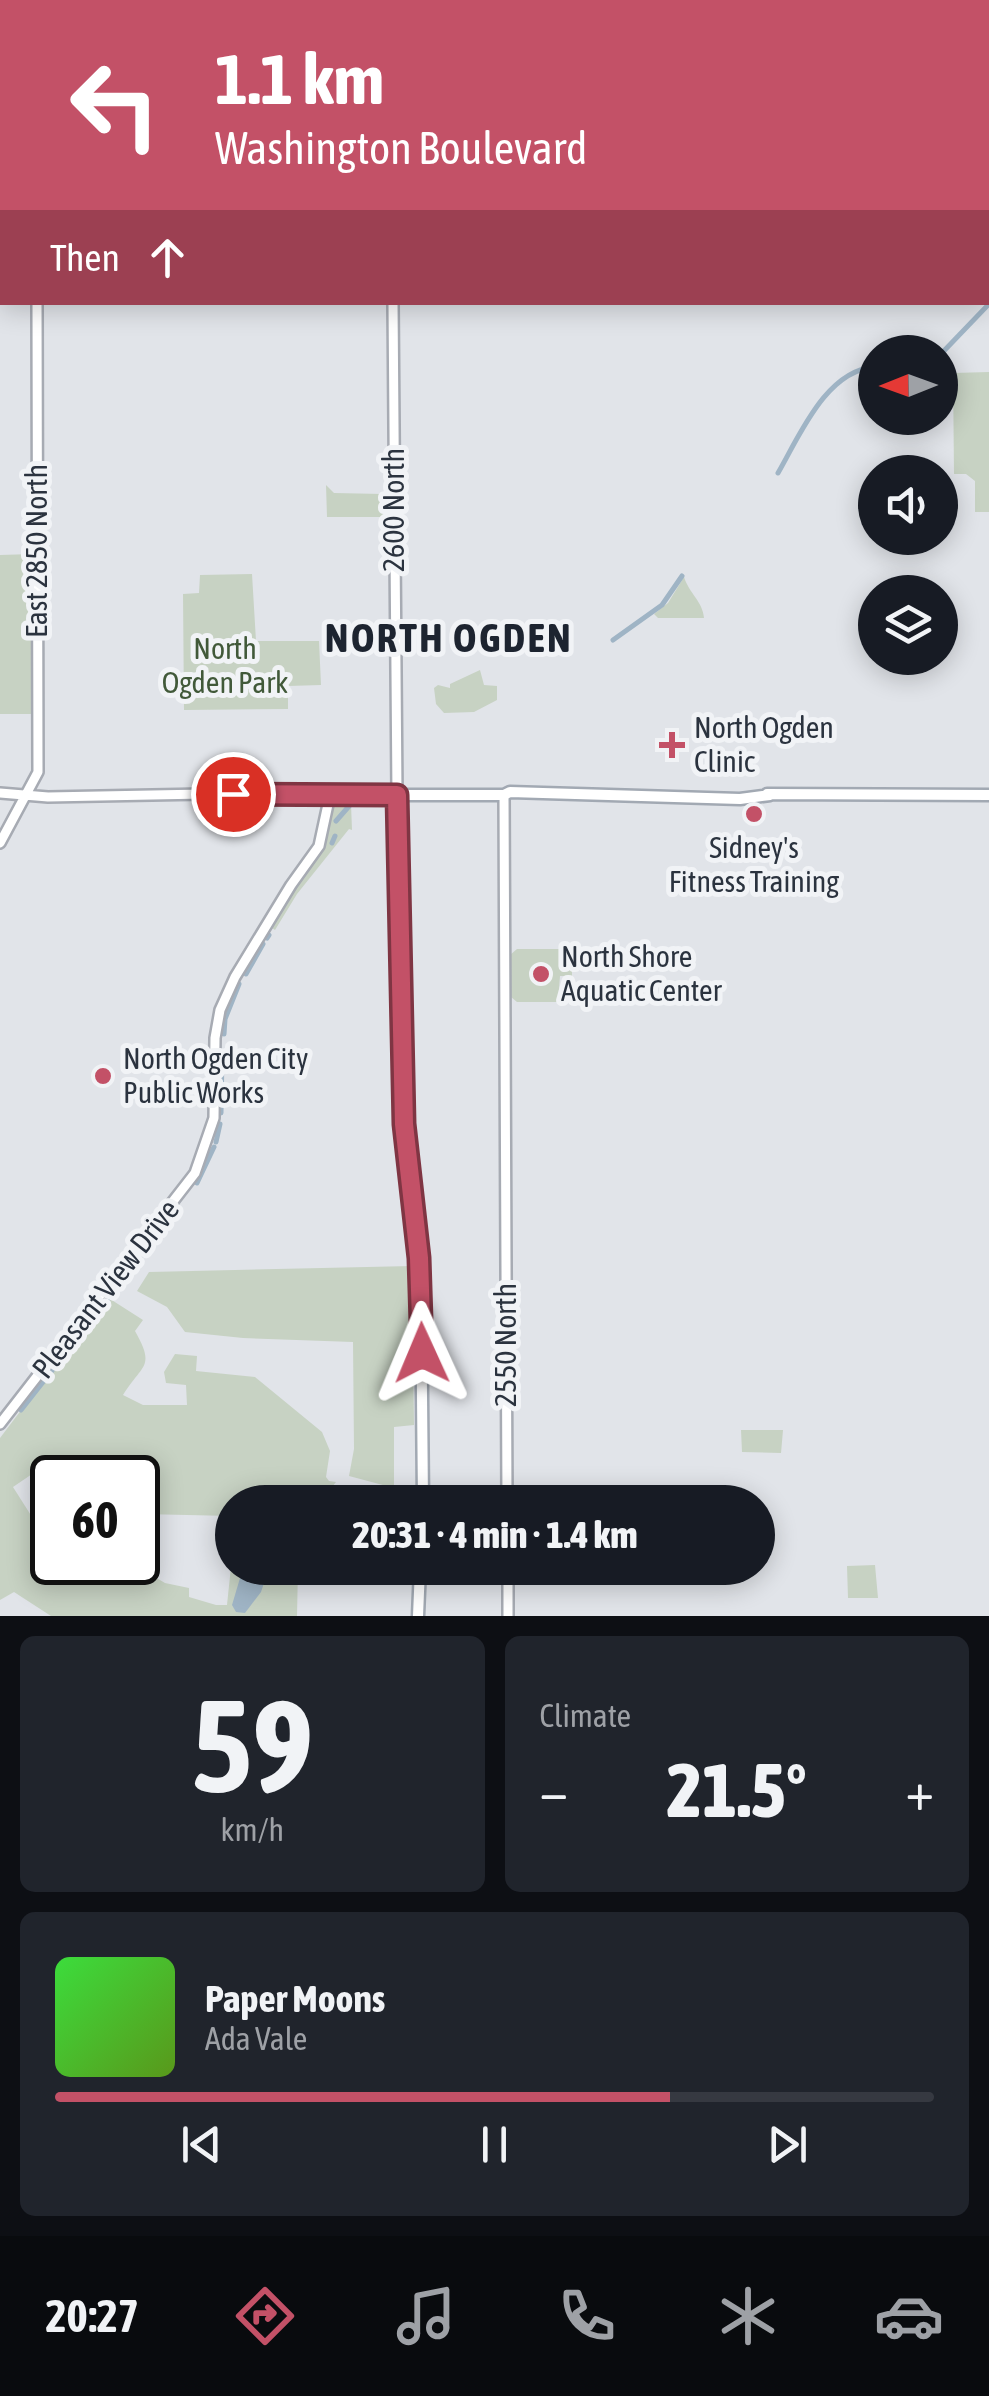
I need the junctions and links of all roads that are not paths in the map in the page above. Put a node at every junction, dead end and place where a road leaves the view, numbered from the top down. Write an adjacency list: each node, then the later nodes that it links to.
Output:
1 (37, 305): 8 (street, East 2850 North)
2 (393, 305): 5 (street, 2600 North)
3 (0, 792): 8 (street)
4 (325, 795): 5 (street); 8 (street); 12 (street, Pleasant View Drive)
5 (397, 795): 6 (main road); 13 (main road, 2600 North)
6 (504, 795): 9 (main road); 14 (street, 2550 North)
7 (989, 795): 10 (main road)
8 (26, 796): 11 (street, East 2850 North)
9 (544, 796): 10 (main road); 10 (main road)
10 (607, 796)
11 (0, 843)
12 (0, 1424)
13 (423, 1485)
14 (507, 1485)
15 (418, 1585): 17 (main road)
16 (508, 1585): 18 (street)
17 (415, 1616)
18 (508, 1616)

